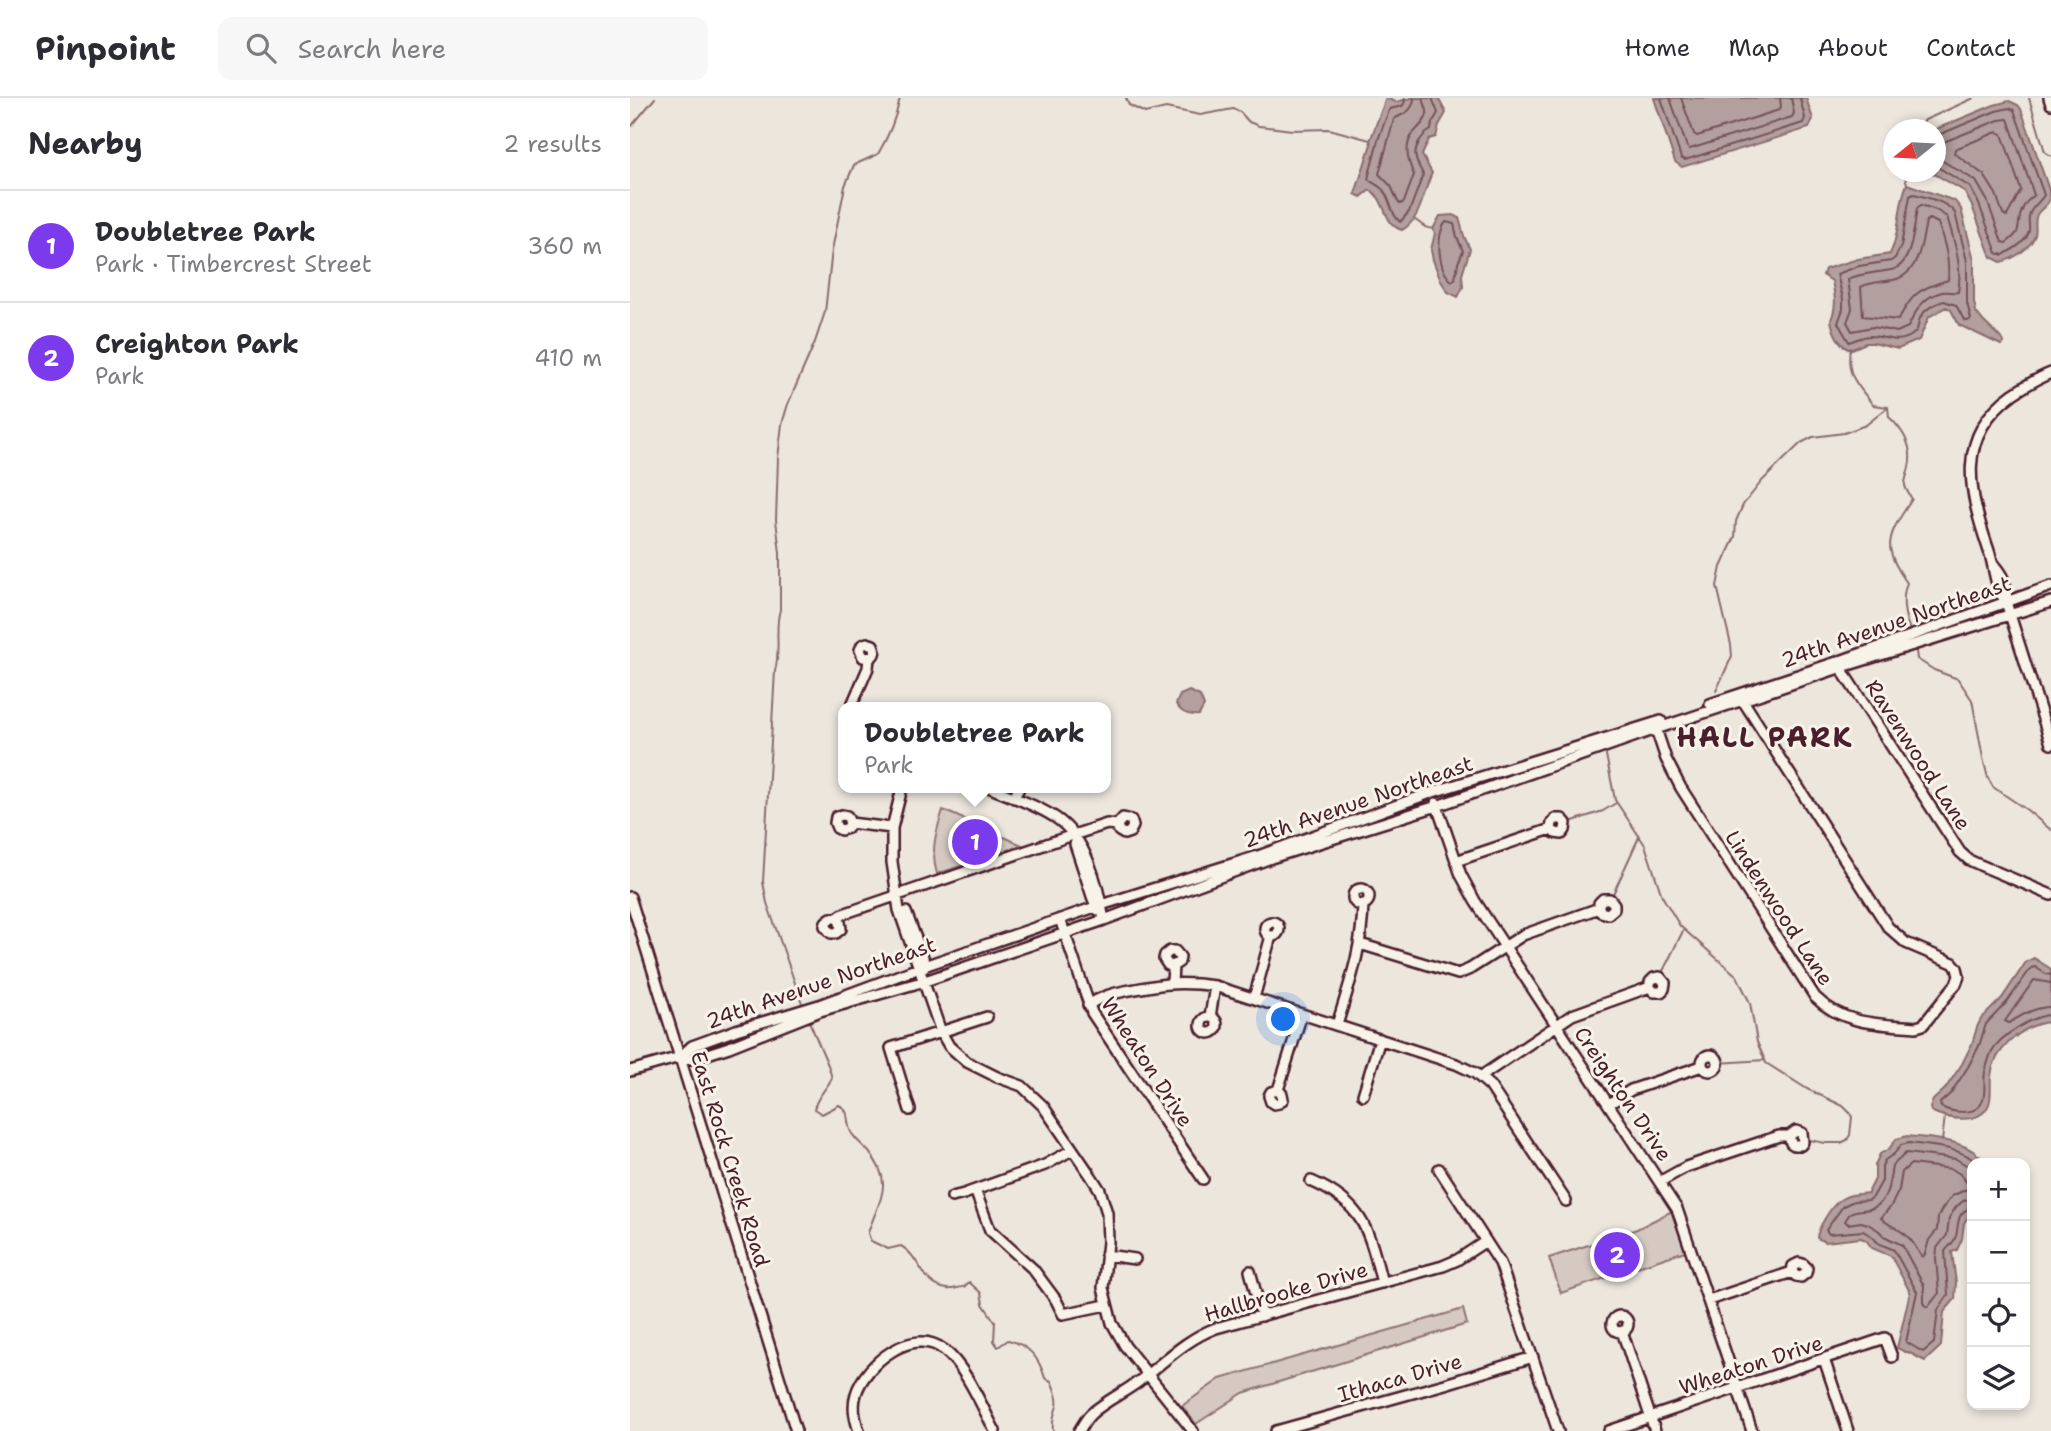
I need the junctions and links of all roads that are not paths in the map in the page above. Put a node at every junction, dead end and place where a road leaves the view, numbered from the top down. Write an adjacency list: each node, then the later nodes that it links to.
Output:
1 (2049, 98): 2 (street)
2 (2051, 104)
3 (2051, 373): 5 (street)
4 (2051, 586): 5 (street, 24th Avenue Northeast)
5 (2006, 602): 7 (street); 9 (street, 24th Avenue Northeast)
6 (2051, 602): 7 (street, 24th Avenue Northeast)
7 (2010, 615): 9 (street, 24th Avenue Northeast); 13 (street)
8 (869, 658): 11 (street)
9 (1841, 664): 10 (street, 24th Avenue Northeast); 26 (street, Ravenwood Lane)
10 (1741, 697): 12 (street, 24th Avenue Northeast); 12 (street, Lindenwood Lane)
11 (853, 702)
12 (1655, 726): 14 (street, 24th Avenue Northeast); 19 (street, 24th Avenue Northeast)
13 (2051, 744)
14 (1433, 792): 19 (street, Creighton Drive); 30 (street, 24th Avenue Northeast)
15 (901, 793): 22 (street)
16 (1002, 793): 18 (street)
17 (1016, 793): 18 (street)
18 (1014, 798): 24 (street)
19 (1437, 806): 25 (street, Creighton Drive); 34 (street, 24th Avenue Northeast)
20 (850, 823): 22 (street)
21 (1117, 825): 24 (street)
22 (892, 828): 27 (street)
23 (1551, 829): 25 (street)
24 (1073, 836): 27 (street); 30 (street)
25 (1456, 861): 38 (street, Creighton Drive)
26 (2051, 895)
27 (898, 896): 32 (street); 39 (street)
28 (630, 897): 55 (street, East Rock Creek Road)
29 (1363, 904): 37 (street)
30 (1099, 906): 33 (street, 24th Avenue Northeast); 34 (street)
31 (1599, 908): 38 (street)
32 (837, 918)
33 (1059, 919): 35 (street, Wheaton Drive); 39 (street, 24th Avenue Northeast)
34 (1104, 920): 35 (street, 24th Avenue Northeast)
35 (1064, 933): 41 (street, 24th Avenue Northeast); 46 (street, Wheaton Drive)
36 (1271, 936): 45 (street)
37 (1360, 944): 38 (street); 51 (street)
38 (1505, 946): 52 (street, Creighton Drive)
39 (921, 966): 41 (street); 47 (street, 24th Avenue Northeast)
40 (1173, 966): 42 (street)
41 (925, 981): 47 (street, 24th Avenue Northeast); 53 (street)
42 (1172, 982): 43 (street); 46 (street)
43 (1215, 986): 45 (street); 50 (street)
44 (1650, 987): 52 (street)
45 (1254, 998): 48 (street)
46 (1088, 1005): 66 (street, Wheaton Drive)
47 (820, 1008): 55 (street, 24th Avenue Northeast)
48 (1302, 1014): 51 (street); 59 (street)
49 (987, 1017): 53 (street)
50 (1210, 1017)
51 (1337, 1025): 54 (street)
52 (1556, 1025): 58 (street); 61 (street, Creighton Drive)
53 (941, 1032): 62 (street); 64 (street)
54 (1380, 1039): 58 (street); 60 (street)
55 (680, 1057): 57 (street, 24th Avenue Northeast); 90 (street, East Rock Creek Road)
56 (1702, 1066): 61 (street)
57 (630, 1071)
58 (1480, 1077): 71 (street)
59 (1278, 1090)
60 (1363, 1095)
61 (1609, 1104): 68 (street, Creighton Drive)
62 (910, 1110)
63 (1789, 1136): 68 (street)
64 (1072, 1150): 69 (street); 73 (street)
65 (1439, 1169): 72 (street)
66 (1203, 1179)
67 (1311, 1181): 77 (street)
68 (1661, 1181): 78 (street, Creighton Drive)
69 (975, 1190): 70 (street); 79 (street)
70 (952, 1196)
71 (1566, 1201)
72 (1486, 1241): 77 (street, Hallbrooke Drive); 84 (street)
73 (1106, 1255): 74 (street); 79 (street)
74 (1135, 1259)
75 (1250, 1271): 80 (street)
76 (1792, 1272): 78 (street)
77 (1382, 1283): 80 (street, Hallbrooke Drive)
78 (1709, 1300): 88 (street, Creighton Drive)
79 (1106, 1305): 87 (street)
80 (1262, 1316): 87 (street, Hallbrooke Drive)
81 (912, 1330): 83 (street)
82 (1622, 1331): 89 (street)
83 (912, 1343): 91 (street); 92 (street)
84 (1533, 1357): 95 (street, Ithaca Drive); 96 (street)
85 (1892, 1357): 86 (street, Wheaton Drive)
86 (1824, 1359): 88 (street, Wheaton Drive); 100 (street)
87 (1147, 1374): 93 (street, Hallbrooke Drive); 94 (street)
88 (1737, 1388): 89 (street, Wheaton Drive); 99 (street, Creighton Drive)
89 (1650, 1417): 97 (street, Wheaton Drive); 98 (street)
90 (796, 1431)
91 (859, 1431)
92 (995, 1431)
93 (1079, 1431)
94 (1193, 1431)
95 (1276, 1431)
96 (1558, 1431)
97 (1608, 1431)
98 (1655, 1431)
99 (1752, 1431)
100 (1848, 1431)

